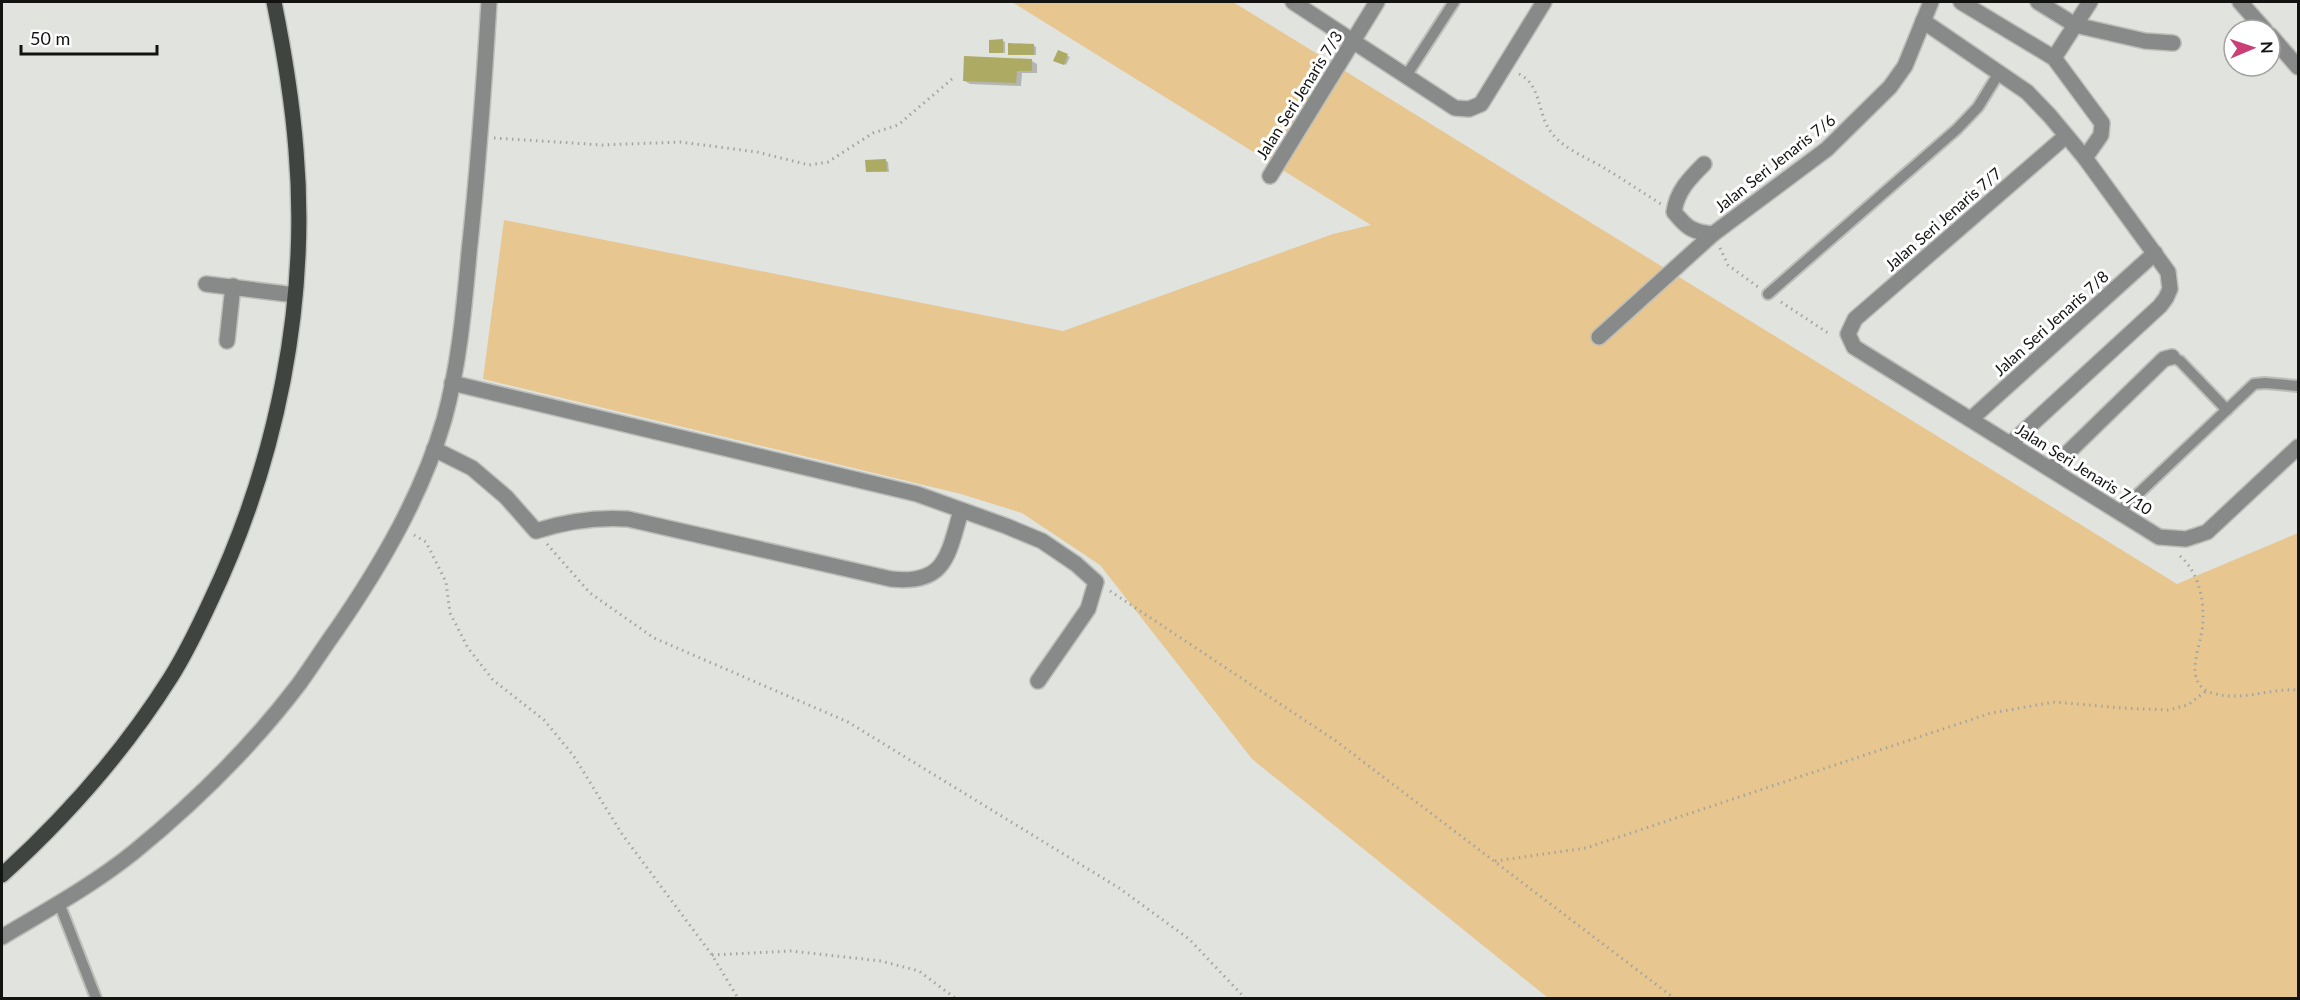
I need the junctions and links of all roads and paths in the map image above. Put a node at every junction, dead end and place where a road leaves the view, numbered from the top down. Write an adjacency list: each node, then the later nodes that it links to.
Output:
1 (274, 2): 35 (main road)
2 (489, 2): 25 (street)
3 (1293, 2): 15 (street)
4 (1377, 2): 15 (street, Jalan Seri Jenaris 7/3)
5 (1454, 2): 22 (lane)
6 (1544, 2): 19 (street)
7 (1931, 2): 13 (street, Jalan Seri Jenaris 7/6)
8 (1961, 2): 18 (street)
9 (2038, 2): 14 (street)
10 (2090, 2): 14 (street)
11 (2240, 2): 12 (street)
12 (2254, 18)
13 (1923, 21): 21 (street); 30 (street, Jalan Seri Jenaris 7/6)
14 (2075, 25): 16 (street); 18 (street)
15 (1354, 41): 22 (street); 28 (street, Jalan Seri Jenaris 7/3)
16 (2173, 43)
17 (2282, 49): 20 (street)
18 (2054, 58): 26 (street)
19 (1504, 66): 22 (street); 29 (path)
20 (2298, 67)
21 (2000, 73): 24 (street); 34 (lane)
22 (1406, 76)
23 (952, 79): 25 (path)
24 (2066, 136): 26 (street); 36 (street, Jalan Seri Jenaris 7/7)
25 (481, 137): 40 (street)
26 (2085, 158): 31 (street)
27 (1704, 164): 29 (street)
28 (1270, 176)
29 (1674, 212): 30 (street, Jalan Seri Jenaris 7/6)
30 (1713, 234): 37 (street)
31 (2155, 253): 43 (street, Jalan Seri Jenaris 7/8); 44 (street)
32 (206, 284): 33 (street)
33 (232, 286): 35 (street); 38 (street)
34 (1768, 294)
35 (295, 296): 58 (main road)
36 (1848, 334): 43 (street, Jalan Seri Jenaris 7/10)
37 (1599, 337)
38 (227, 341)
39 (2172, 357): 42 (lane); 47 (street)
40 (452, 383): 46 (street); 48 (street)
41 (2298, 386): 42 (lane)
42 (2227, 410): 49 (lane)
43 (1971, 420): 44 (street, Jalan Seri Jenaris 7/10)
44 (2010, 444): 47 (street, Jalan Seri Jenaris 7/10)
45 (2298, 447): 52 (street, Jalan Seri Jenaris 7/10)
46 (434, 449): 50 (street); 51 (street)
47 (2050, 469): 49 (street, Jalan Seri Jenaris 7/10)
48 (961, 511): 51 (street); 53 (street)
49 (2119, 512): 52 (street, Jalan Seri Jenaris 7/10)
50 (399, 526): 59 (street); 61 (path)
51 (536, 531): 65 (path)
52 (2159, 537): 56 (path)
53 (1096, 582): 54 (street); 57 (path)
54 (1038, 681)
55 (2298, 690): 56 (path)
56 (2206, 692): 57 (path)
57 (1495, 861): 66 (path)
58 (2, 875)
59 (59, 903): 60 (street); 62 (lane)
60 (2, 937)
61 (712, 955): 63 (path); 64 (path)
62 (96, 999)
63 (738, 999)
64 (955, 999)
65 (1245, 999)
66 (1674, 999)

